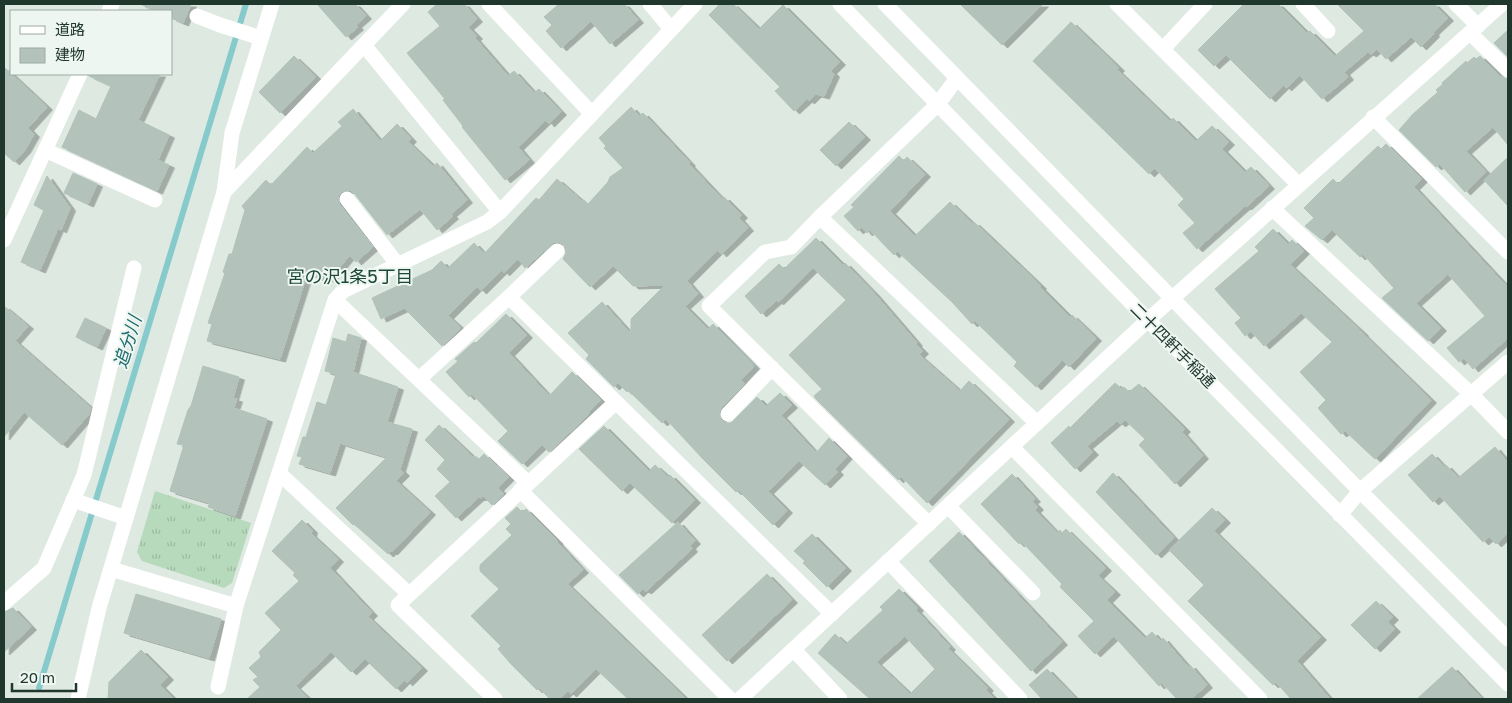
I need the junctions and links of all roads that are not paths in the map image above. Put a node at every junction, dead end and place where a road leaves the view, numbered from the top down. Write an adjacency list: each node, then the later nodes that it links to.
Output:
1 (272, 4): 17 (street)
2 (403, 4): 18 (street)
3 (489, 4): 24 (street)
4 (650, 4): 14 (street)
5 (695, 4): 14 (street)
6 (840, 4): 23 (street, 二十四軒手稲通)
7 (885, 4): 22 (street, 二十四軒手稲通)
8 (1119, 4): 19 (street)
9 (1205, 4): 19 (street)
10 (1303, 4): 16 (street)
11 (1456, 4): 15 (street)
12 (1502, 4): 15 (street)
13 (197, 16): 17 (street)
14 (671, 29): 24 (street)
15 (1474, 30): 20 (street); 25 (street)
16 (1328, 31)
17 (261, 38): 28 (street)
18 (364, 45): 28 (street); 32 (street)
19 (1163, 49): 27 (street)
20 (1508, 70)
21 (80, 75): 26 (street)
22 (957, 78): 23 (street); 40 (street, 二十四軒手稲通)
23 (938, 104): 33 (street); 42 (street, 二十四軒手稲通)
24 (592, 114): 32 (street)
25 (1374, 118): 27 (street); 36 (street)
26 (45, 150): 30 (street); 34 (street)
27 (1299, 185): 31 (street)
28 (224, 192): 58 (street)
29 (346, 199): 37 (street)
30 (155, 200)
31 (1272, 208): 40 (street); 46 (street)
32 (500, 212): 37 (street)
33 (820, 217): 44 (street); 49 (street)
34 (4, 240)
35 (557, 252): 39 (street)
36 (1508, 252)
37 (398, 265): 41 (street)
38 (134, 268): 55 (street)
39 (510, 297): 45 (street); 47 (street)
40 (1172, 298): 42 (street); 54 (street, 二十四軒手稲通)
41 (335, 300): 45 (street); 52 (street)
42 (1148, 320): 49 (street); 57 (street, 二十四軒手稲通)
43 (1508, 362): 46 (street)
44 (772, 368): 48 (street); 59 (street)
45 (419, 379): 53 (street)
46 (1472, 395): 50 (street); 54 (street)
47 (616, 402): 53 (street); 66 (street)
48 (728, 414)
49 (1036, 424): 51 (street)
50 (1508, 432)
51 (1012, 446): 56 (street); 77 (street)
52 (279, 473): 63 (street); 65 (street)
53 (524, 487): 63 (street); 73 (street)
54 (1360, 491): 57 (street); 67 (street, 二十四軒手稲通)
55 (77, 502): 58 (street); 64 (street)
56 (948, 506): 59 (street); 62 (street)
57 (1340, 515): 69 (street, 二十四軒手稲通)
58 (126, 518): 61 (street)
59 (929, 524): 60 (street)
60 (888, 561): 66 (street); 76 (street)
61 (111, 570): 65 (street); 71 (street)
62 (1033, 593)
63 (409, 594): 72 (street)
64 (4, 603)
65 (236, 606): 70 (street)
66 (832, 614): 68 (street)
67 (1508, 639)
68 (794, 650): 74 (street); 75 (street)
69 (1508, 684)
70 (218, 687)
71 (78, 699)
72 (495, 699)
73 (730, 699)
74 (740, 699)
75 (840, 699)
76 (1020, 699)
77 (1259, 699)

